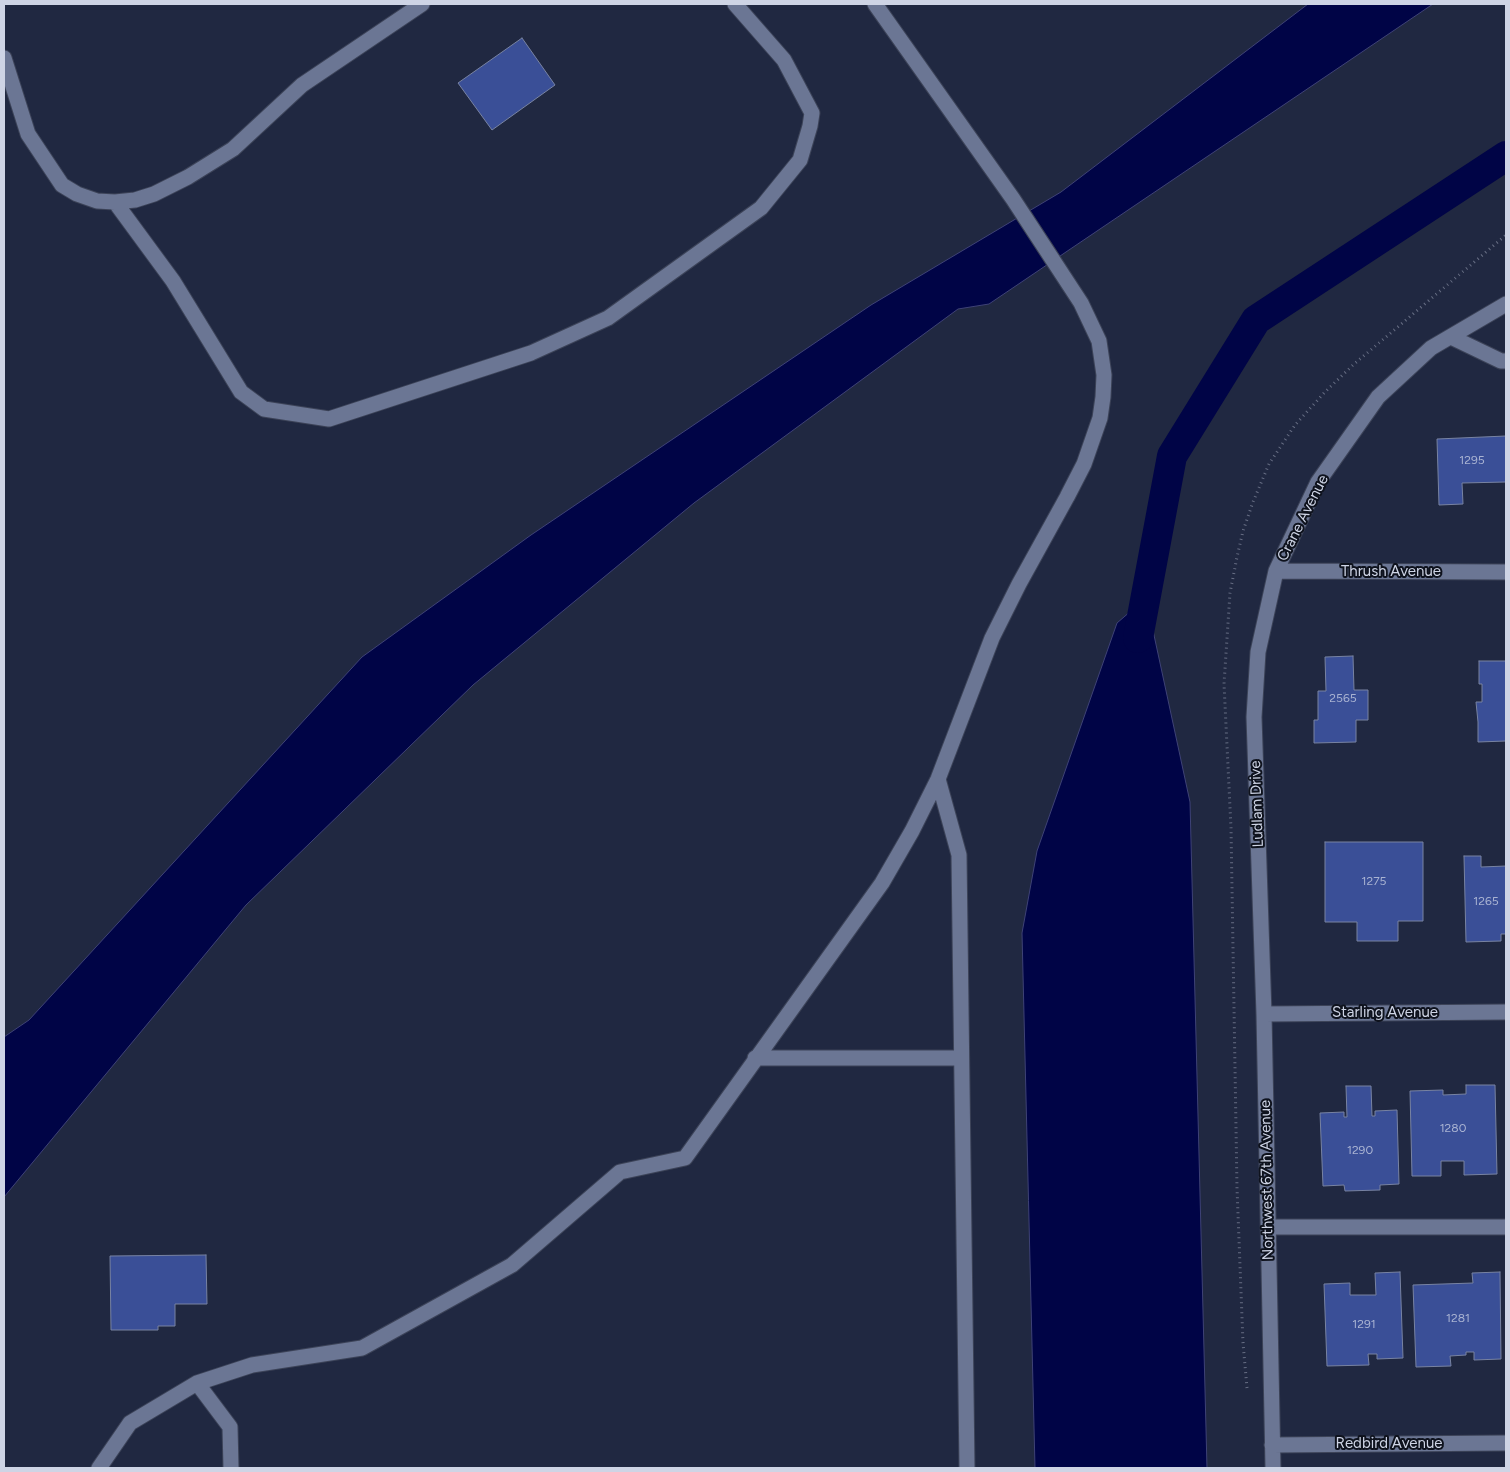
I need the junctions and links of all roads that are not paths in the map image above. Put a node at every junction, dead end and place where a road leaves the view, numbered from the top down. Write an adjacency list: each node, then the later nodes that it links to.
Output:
1 (422, 4): 5 (street)
2 (736, 4): 5 (street)
3 (875, 4): 12 (street)
4 (4, 58): 5 (street)
5 (115, 202)
6 (1506, 304): 7 (street, Crane Avenue)
7 (1451, 336): 8 (street); 9 (street, Crane Avenue)
8 (1506, 361)
9 (1276, 571): 10 (street, Thrush Avenue); 11 (street, Crane Avenue)
10 (1506, 572)
11 (1254, 717): 13 (street, Ludlam Drive)
12 (938, 780): 16 (street); 17 (street)
13 (1260, 891): 15 (street, Northwest 67th Avenue)
14 (1506, 1012): 15 (street, Starling Avenue)
15 (1264, 1014): 18 (street, Northwest 67th Avenue)
16 (755, 1058): 17 (street); 20 (street)
17 (960, 1058): 25 (street)
18 (1268, 1227): 19 (street); 22 (street, Northwest 67th Avenue)
19 (1506, 1227)
20 (197, 1383): 23 (street); 24 (street)
21 (1506, 1443): 22 (street, Redbird Avenue)
22 (1272, 1445): 26 (street, Northwest 67th Avenue)
23 (99, 1468)
24 (231, 1468)
25 (967, 1468)
26 (1273, 1468)

